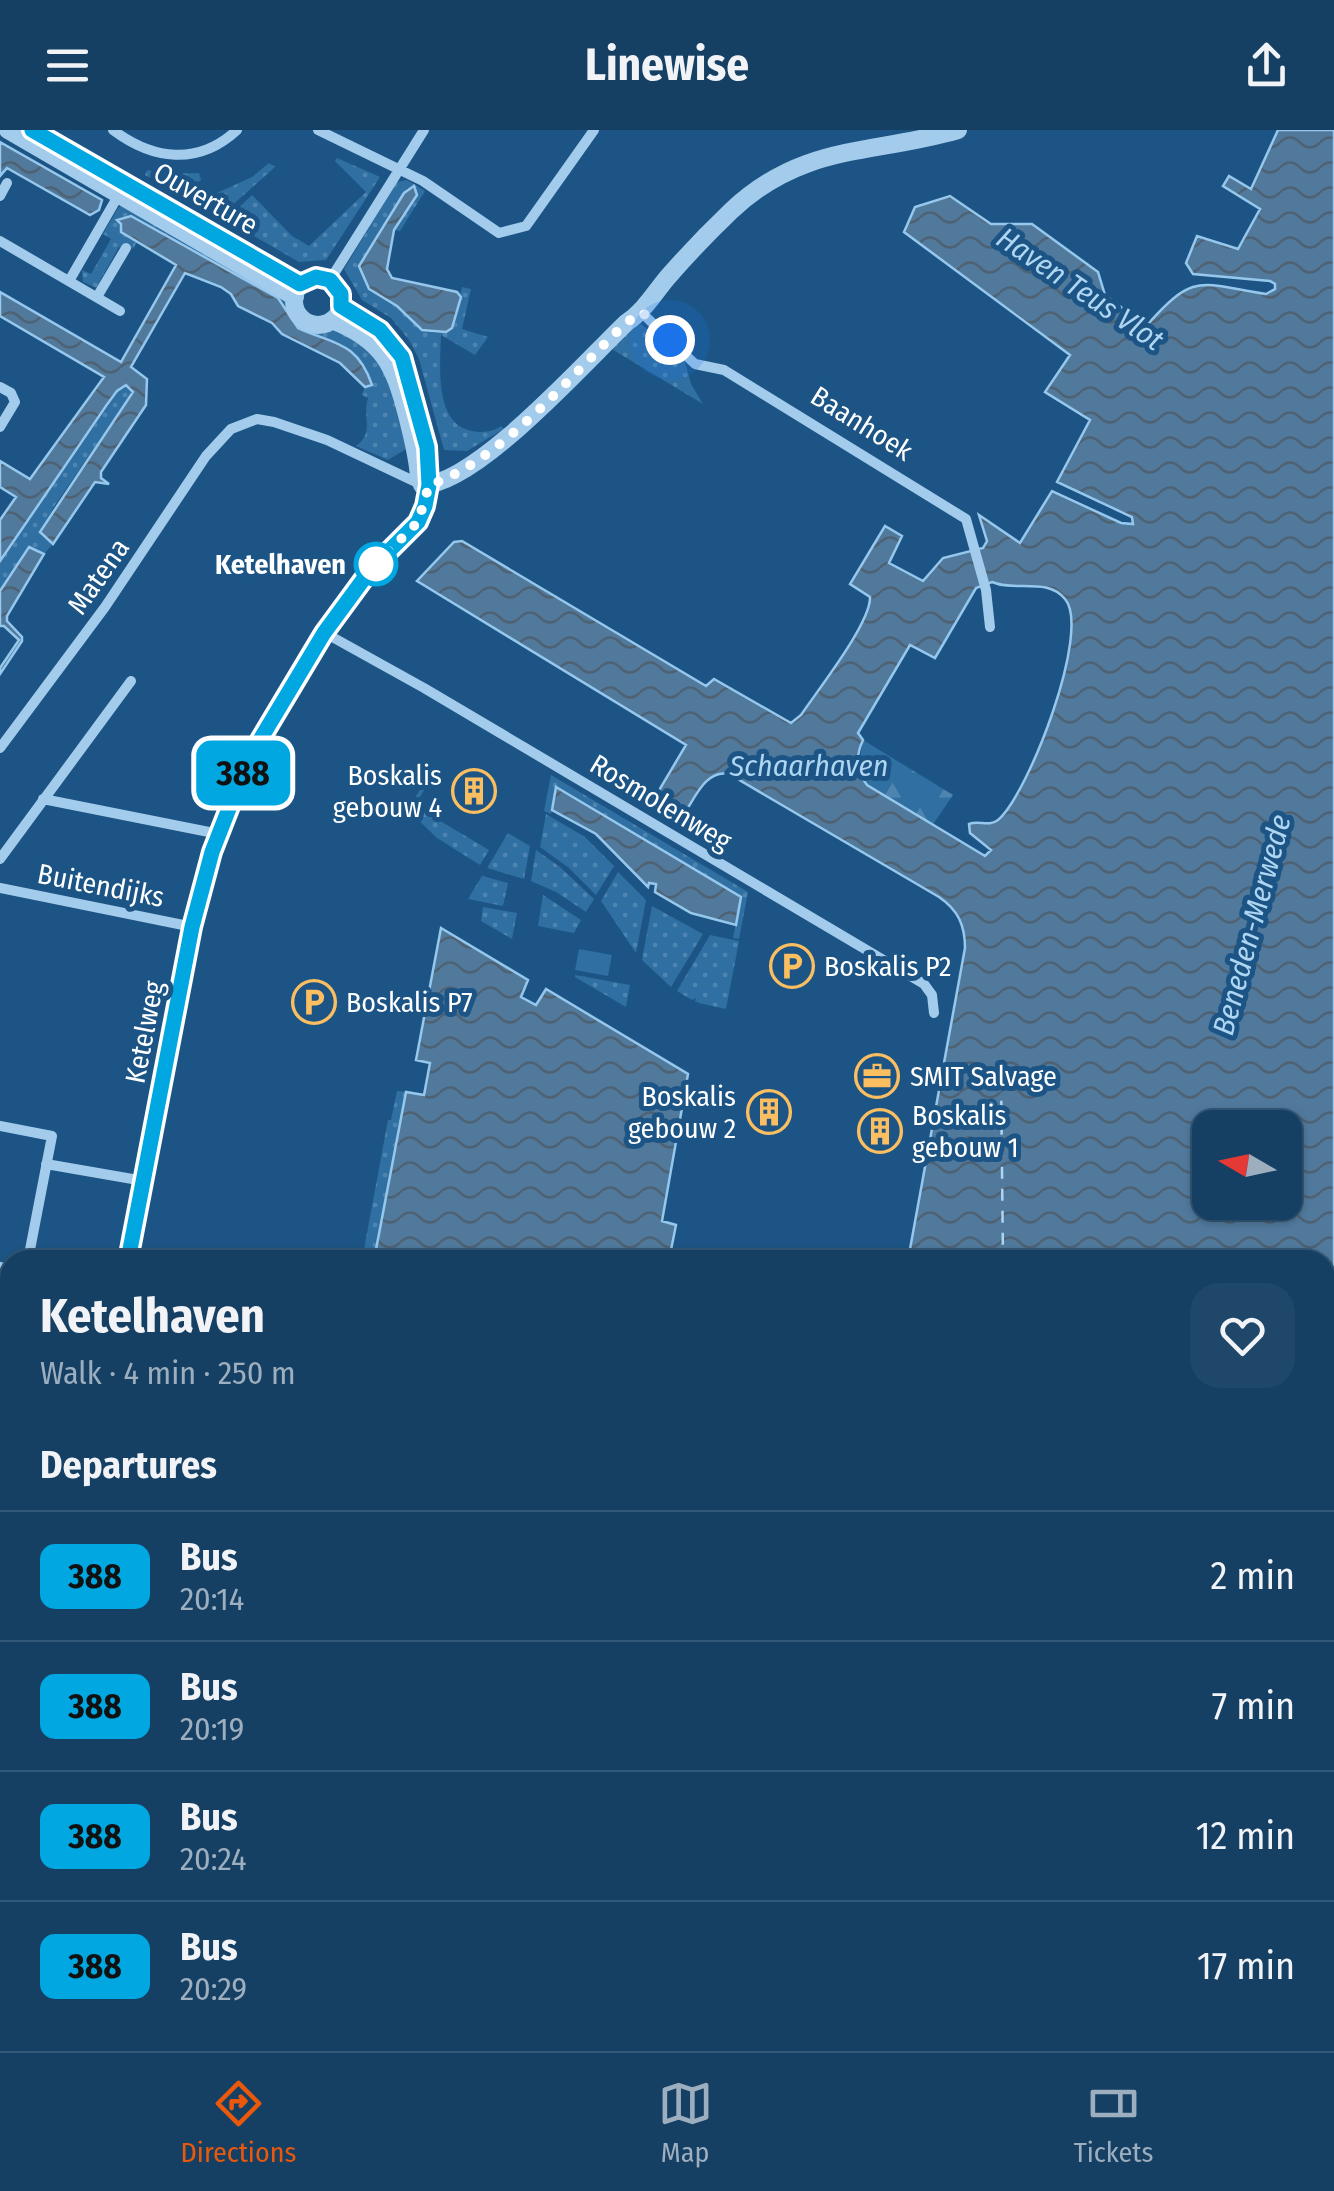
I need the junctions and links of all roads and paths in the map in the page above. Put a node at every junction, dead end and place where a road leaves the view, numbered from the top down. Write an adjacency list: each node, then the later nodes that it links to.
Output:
1 (8, 130): 12 (street, Ouverture)
2 (32, 130): 12 (street, Ouverture)
3 (237, 130): 8 (street)
4 (318, 130): 10 (street)
5 (424, 130): 10 (street)
6 (594, 130): 10 (street)
7 (958, 130): 9 (street)
8 (121, 132)
9 (926, 134): 21 (street)
10 (400, 168): 16 (street)
11 (8, 183): 13 (street)
12 (122, 189): 17 (street); 18 (street, Ouverture)
13 (0, 196)
14 (0, 241): 17 (street)
15 (126, 248): 19 (street)
16 (330, 280): 18 (street); 22 (street)
17 (70, 281): 19 (street)
18 (298, 291): 22 (street)
19 (97, 297): 20 (street)
20 (120, 311)
21 (642, 312): 25 (street); 26 (street, Baanhoek)
22 (337, 313): 25 (street)
23 (0, 387): 24 (street)
24 (0, 427)
25 (424, 485): 27 (street, Ketelweg); 29 (street, Matena)
26 (990, 627)
27 (324, 633): 31 (street, Ketelweg); 35 (street, Rosmolenweg)
28 (131, 681): 30 (street, Buitendijks)
29 (0, 748)
30 (44, 799): 31 (street); 32 (street, Buitendijks)
31 (219, 834): 34 (street, Ketelweg)
32 (0, 860)
33 (0, 888): 34 (street, Buitendijks)
34 (192, 927): 38 (street, Ketelweg)
35 (934, 1013)
36 (0, 1126): 37 (street)
37 (46, 1164): 38 (street); 39 (street)
38 (144, 1181): 40 (street, Ketelweg)
39 (30, 1250)
40 (130, 1250)

